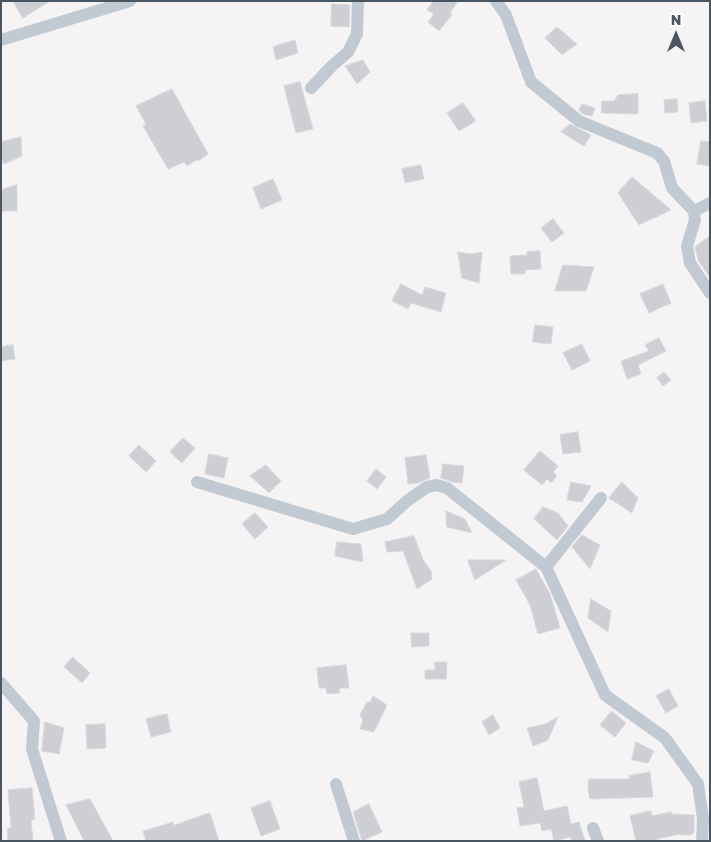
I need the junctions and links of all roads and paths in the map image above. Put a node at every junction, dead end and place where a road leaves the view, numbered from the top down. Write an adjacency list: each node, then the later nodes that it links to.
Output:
1 (130, 1): 4 (street)
2 (358, 1): 5 (street)
3 (496, 1): 7 (street)
4 (1, 40)
5 (311, 88)
6 (710, 204): 7 (street)
7 (694, 211): 8 (street)
8 (710, 293)
9 (197, 482): 11 (street)
10 (601, 498): 11 (street)
11 (546, 567): 13 (street)
12 (1, 683): 16 (street)
13 (704, 783): 19 (street)
14 (336, 784): 17 (street)
15 (593, 828): 18 (street)
16 (61, 841)
17 (354, 841)
18 (598, 841)
19 (702, 841)

